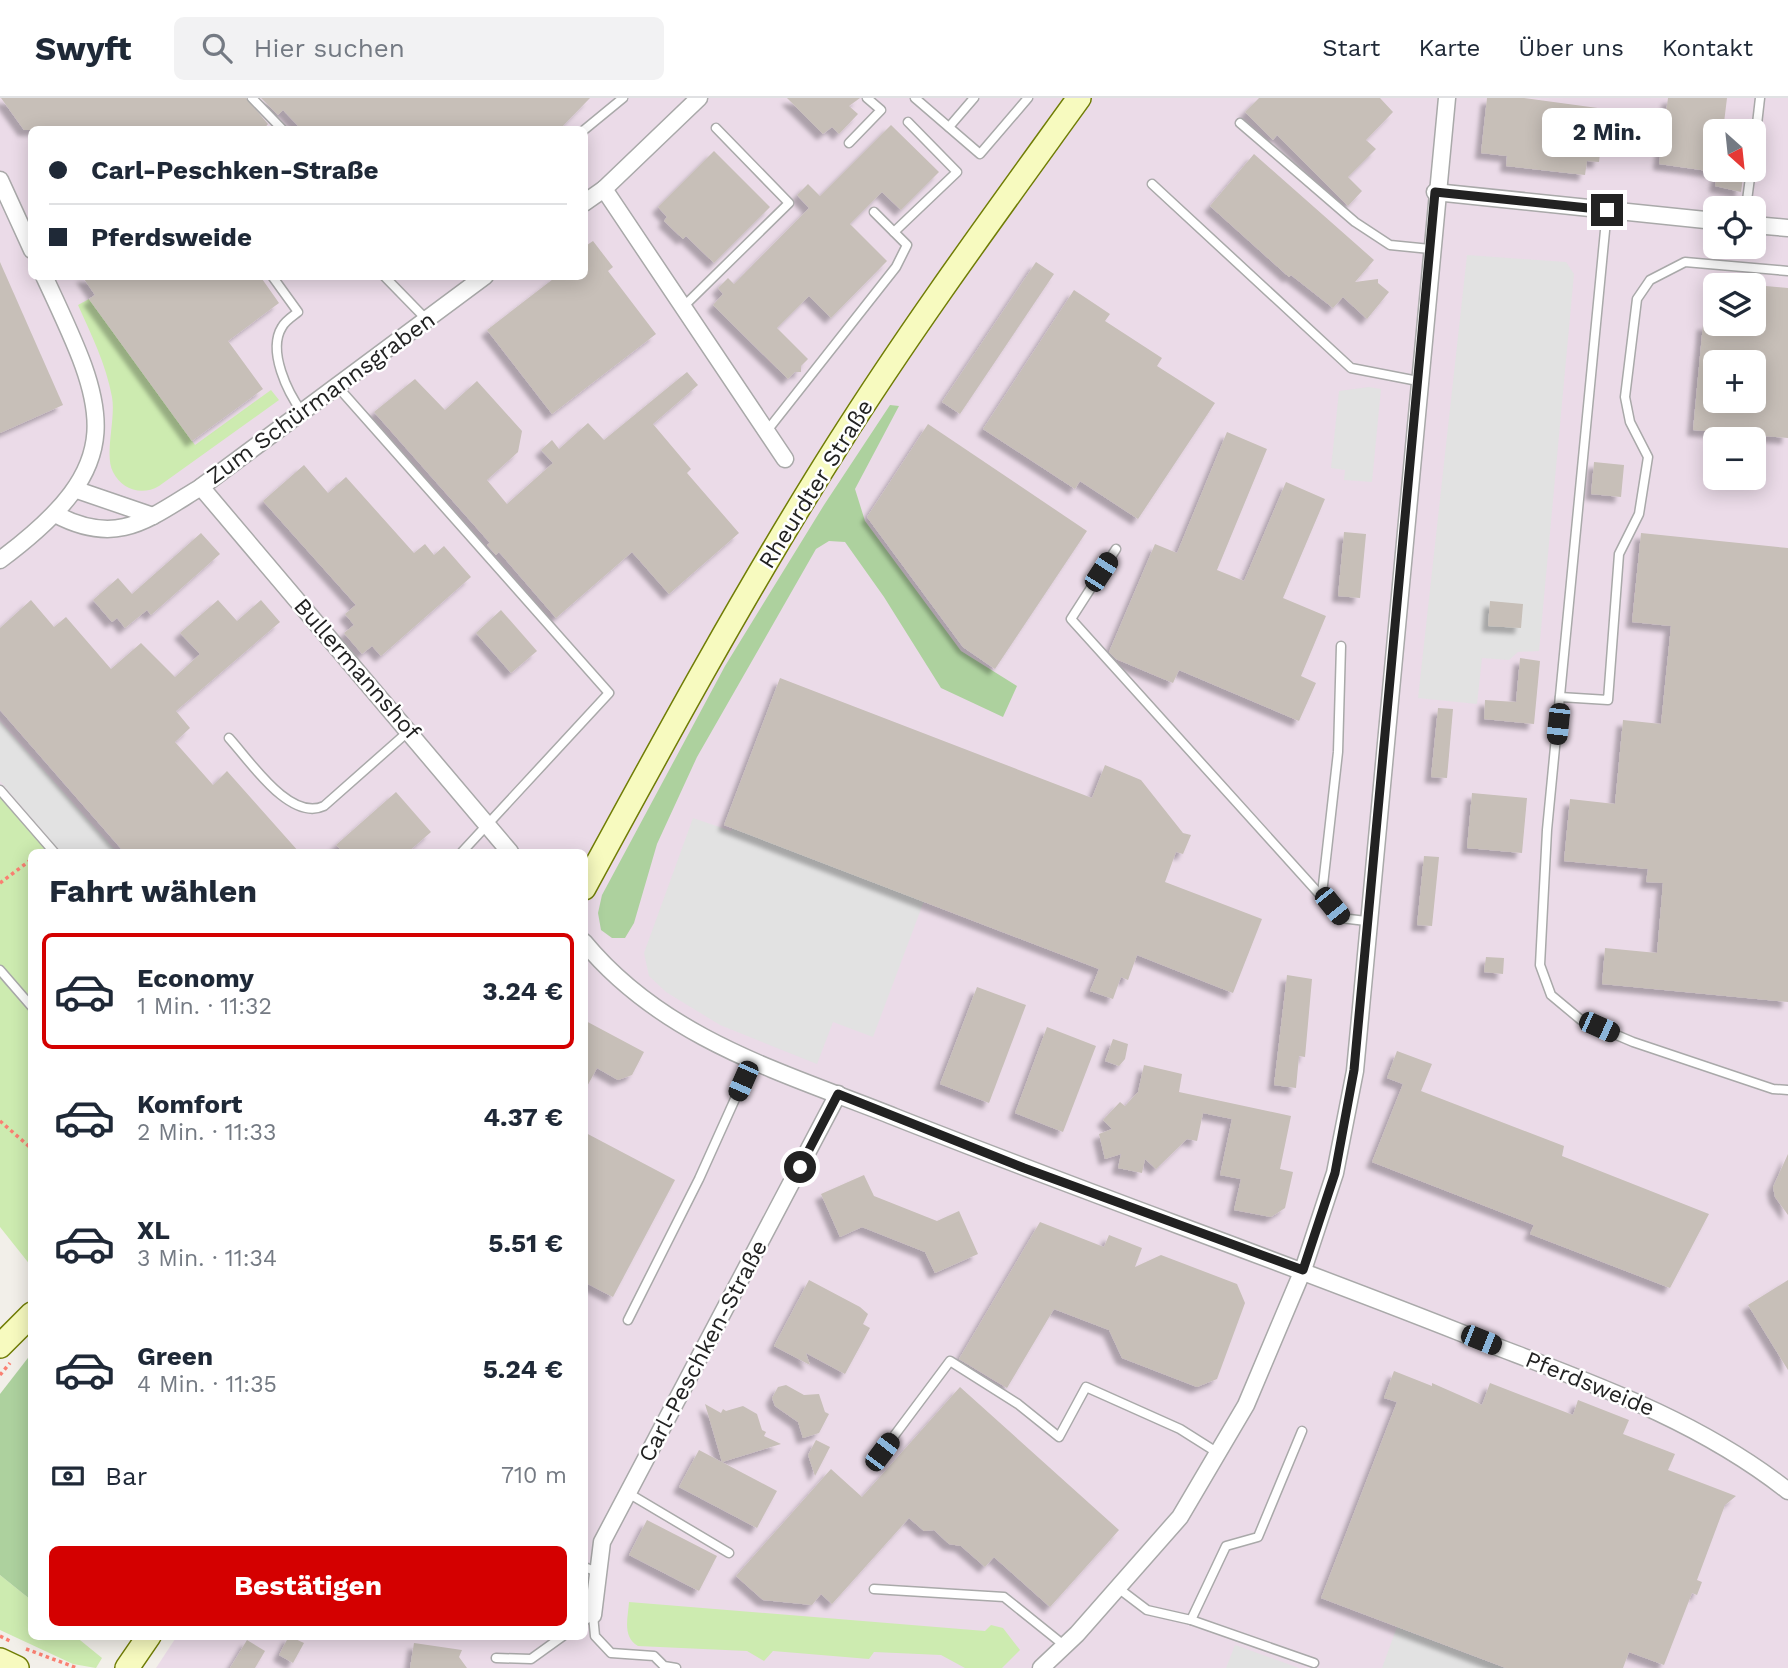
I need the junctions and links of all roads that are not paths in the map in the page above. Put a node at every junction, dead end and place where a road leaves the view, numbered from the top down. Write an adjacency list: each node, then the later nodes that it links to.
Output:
1 (252, 98): 14 (lane)
2 (623, 98): 15 (lane)
3 (867, 98): 18 (lane)
4 (915, 98): 16 (lane)
5 (974, 98): 16 (lane)
6 (1028, 98): 16 (lane)
7 (1079, 98): 59 (main road, Rheurdter Straße)
8 (1447, 98): 22 (street)
9 (1760, 98): 11 (lane)
10 (693, 100): 21 (street)
11 (1758, 119)
12 (908, 122): 29 (lane)
13 (1240, 123): 31 (lane)
14 (279, 126)
15 (588, 127)
16 (949, 127)
17 (716, 128): 37 (lane)
18 (849, 143)
19 (0, 180): 30 (street)
20 (1152, 184): 39 (lane)
21 (604, 189): 23 (street); 37 (street)
22 (1435, 192): 24 (street); 31 (street)
23 (588, 200)
24 (1607, 210): 26 (street); 51 (lane)
25 (874, 212): 29 (lane)
26 (1703, 220)
27 (1766, 226): 28 (street)
28 (1788, 228)
29 (894, 232): 42 (lane)
30 (28, 241)
31 (1430, 249): 39 (street)
32 (1788, 271): 51 (lane)
33 (46, 280): 45 (street)
34 (275, 280): 41 (lane)
35 (388, 280): 38 (lane)
36 (480, 280): 38 (street, Zum Schürmannsgraben)
37 (683, 307): 42 (street)
38 (427, 320): 40 (street, Zum Schürmannsgraben)
39 (1418, 380): 61 (street)
40 (337, 386): 41 (street, Zum Schürmannsgraben); 55 (lane)
41 (302, 412): 44 (street, Zum Schürmannsgraben)
42 (766, 432): 43 (street)
43 (785, 459)
44 (201, 487): 47 (street, Zum Schürmannsgraben); 52 (street, Bullermannshof)
45 (76, 490): 46 (street); 47 (street)
46 (55, 513): 47 (street, Zum Schürmannsgraben); 49 (street)
47 (153, 516)
48 (1116, 549): 60 (lane)
49 (0, 561)
50 (1341, 646): 60 (lane)
51 (1560, 697): 66 (lane)
52 (410, 730): 53 (lane); 55 (street, Bullermannshof)
53 (229, 738)
54 (0, 790): 56 (lane)
55 (488, 825): 57 (lane); 58 (street, Bullermannshof)
56 (51, 849)
57 (465, 849)
58 (508, 849)
59 (588, 882)
60 (1322, 894): 61 (lane)
61 (1366, 922): 68 (street)
62 (588, 947): 65 (street)
63 (0, 970): 64 (lane)
64 (28, 1002)
65 (752, 1059): 67 (street); 70 (lane)
66 (1788, 1090)
67 (838, 1094): 68 (street); 76 (street, Carl-Peschken-Straße)
68 (1303, 1270): 74 (street); 75 (street, Pferdsweide)
69 (28, 1318): 71 (main road)
70 (628, 1320)
71 (0, 1346)
72 (1302, 1431): 82 (lane)
73 (882, 1452): 74 (lane)
74 (1218, 1453): 79 (street)
75 (1788, 1490)
76 (628, 1493): 77 (lane); 78 (street, Carl-Peschken-Straße)
77 (729, 1553)
78 (591, 1569): 81 (street, Carl-Peschken-Straße)
79 (1118, 1588): 82 (lane); 85 (street)
80 (874, 1589): 85 (lane)
81 (589, 1618): 92 (lane)
82 (1191, 1620): 88 (lane)
83 (557, 1640): 86 (lane)
84 (146, 1642): 91 (main road)
85 (1065, 1646): 89 (street)
86 (496, 1658)
87 (0, 1660): 90 (main road)
88 (1314, 1663)
89 (1045, 1667)
90 (17, 1668)
91 (127, 1668)
92 (676, 1668)

